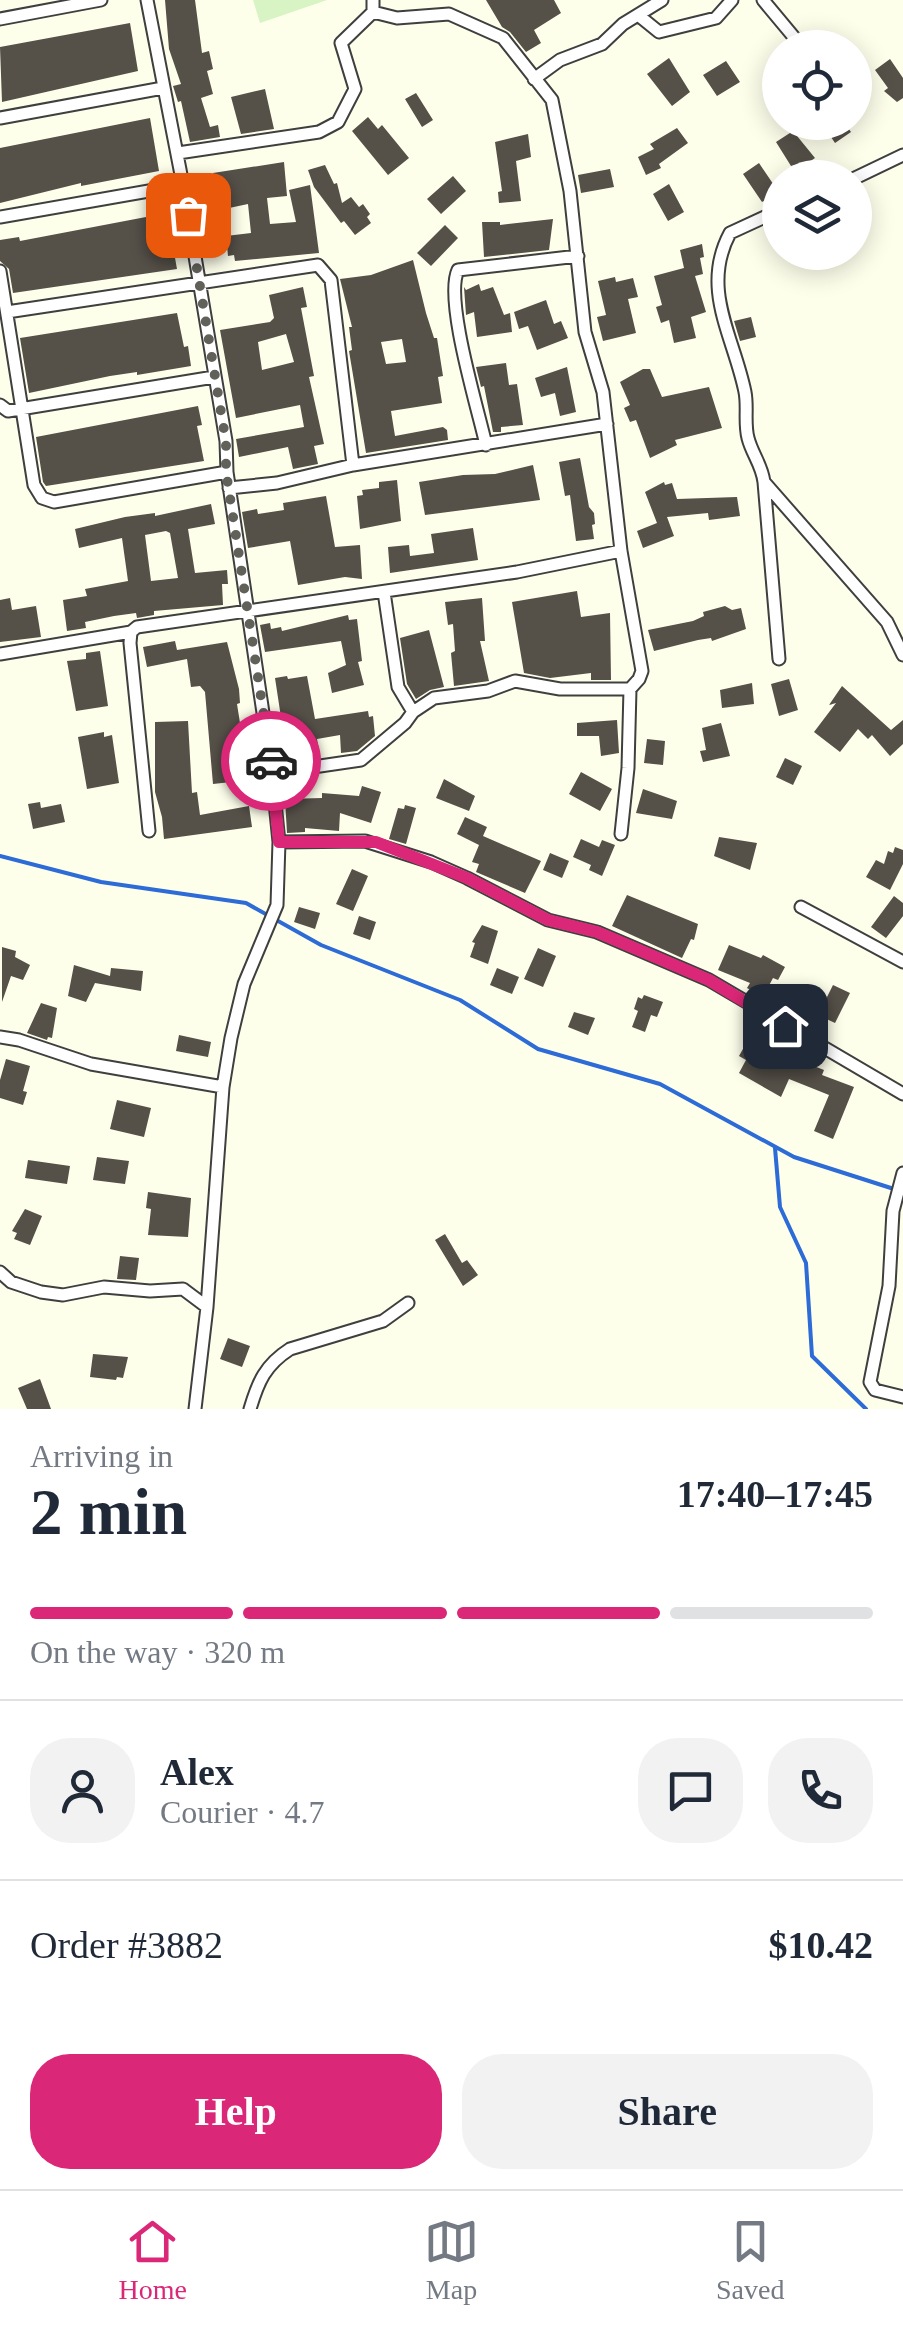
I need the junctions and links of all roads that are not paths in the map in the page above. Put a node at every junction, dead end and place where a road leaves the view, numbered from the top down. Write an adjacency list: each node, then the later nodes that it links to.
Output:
1 (101, 0): 8 (street)
2 (147, 0): 11 (street)
3 (662, 0): 7 (street)
4 (732, 0): 7 (street)
5 (762, 0): 9 (street)
6 (373, 6): 10 (street); 13 (street)
7 (638, 15): 10 (street)
8 (0, 19)
9 (788, 30)
10 (534, 79): 19 (street)
11 (163, 88): 12 (street); 13 (street)
12 (0, 118)
13 (178, 153): 16 (street)
14 (903, 155): 15 (street)
15 (872, 170)
16 (184, 186): 17 (street); 21 (street)
17 (0, 216)
18 (762, 218): 30 (street)
19 (578, 256): 26 (street); 27 (street)
20 (0, 271): 22 (street)
21 (200, 281): 22 (street); 23 (street); 28 (street)
22 (7, 312): 25 (street)
23 (214, 378): 25 (street); 29 (street)
24 (0, 404): 25 (street)
25 (21, 407): 29 (street)
26 (607, 424): 27 (street); 32 (street)
27 (486, 445): 28 (street)
28 (353, 465): 31 (street)
29 (226, 472): 31 (street)
30 (764, 482): 37 (street); 38 (street)
31 (229, 488): 34 (street)
32 (622, 550): 33 (street); 39 (street)
33 (384, 592): 34 (street); 40 (street)
34 (248, 610): 35 (street); 41 (street)
35 (131, 632): 36 (street); 42 (street)
36 (0, 654)
37 (903, 656)
38 (779, 660)
39 (630, 688): 40 (street); 43 (street)
40 (413, 712): 41 (street)
41 (272, 772): 44 (street)
42 (150, 831)
43 (621, 834)
44 (279, 842): 48 (street); 49 (street)
45 (800, 907): 46 (street)
46 (903, 962)
47 (0, 1037): 48 (street)
48 (223, 1087): 51 (street)
49 (903, 1094)
50 (903, 1173): 56 (street)
51 (210, 1269): 53 (street); 55 (street)
52 (0, 1272): 53 (street)
53 (183, 1289): 55 (street)
54 (408, 1302): 58 (street)
55 (206, 1307): 57 (street)
56 (903, 1397)
57 (195, 1409)
58 (250, 1409)

